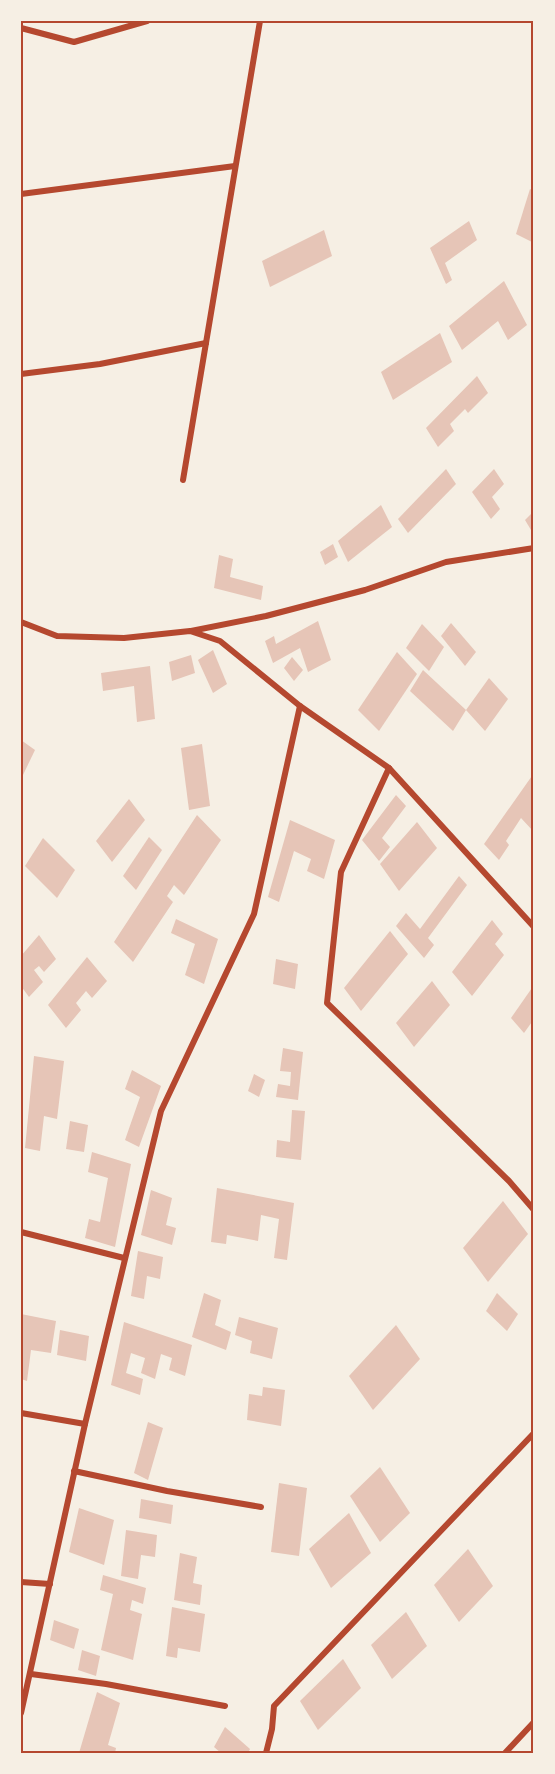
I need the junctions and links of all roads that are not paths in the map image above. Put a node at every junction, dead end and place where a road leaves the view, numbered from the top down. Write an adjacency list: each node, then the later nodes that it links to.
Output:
1 (147, 21): 3 (street)
2 (260, 21): 4 (street)
3 (21, 28)
4 (235, 166): 5 (street); 6 (street)
5 (21, 194)
6 (206, 343): 7 (street); 8 (street)
7 (21, 374)
8 (183, 480)
9 (534, 548): 11 (street)
10 (21, 622): 11 (street)
11 (190, 631): 12 (street)
12 (300, 706): 13 (street); 17 (street)
13 (389, 768): 14 (street); 15 (street)
14 (534, 927)
15 (534, 1210)
16 (21, 1232): 17 (street)
17 (124, 1258): 19 (street)
18 (21, 1413): 19 (street)
19 (85, 1424): 21 (street)
20 (534, 1433): 29 (street)
21 (74, 1471): 22 (street); 24 (street)
22 (261, 1506)
23 (21, 1582): 24 (street)
24 (50, 1584): 25 (street)
25 (31, 1674): 26 (street); 27 (street)
26 (225, 1706)
27 (21, 1713)
28 (534, 1722): 30 (street)
29 (266, 1753)
30 (505, 1753)

